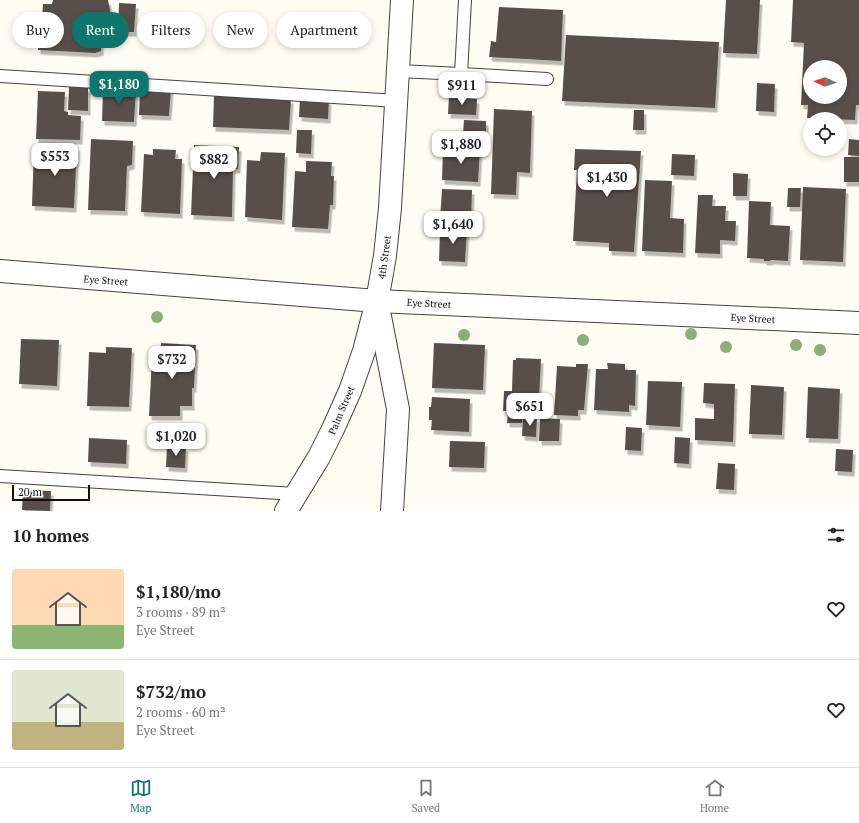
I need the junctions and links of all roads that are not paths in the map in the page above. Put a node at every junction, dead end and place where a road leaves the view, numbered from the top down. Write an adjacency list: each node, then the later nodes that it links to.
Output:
1 (402, 0): 3 (street, 4th Street)
2 (465, 0): 4 (lane)
3 (399, 71): 4 (lane); 7 (street, 4th Street)
4 (461, 74): 6 (lane)
5 (0, 76): 7 (lane)
6 (547, 79)
7 (397, 101): 9 (street, 4th Street)
8 (0, 271): 9 (street, Eye Street)
9 (377, 301): 10 (street, Eye Street); 12 (street, Palm Street); 13 (street, 4th Street)
10 (859, 323)
11 (0, 476): 12 (lane)
12 (291, 502)
13 (392, 511)

